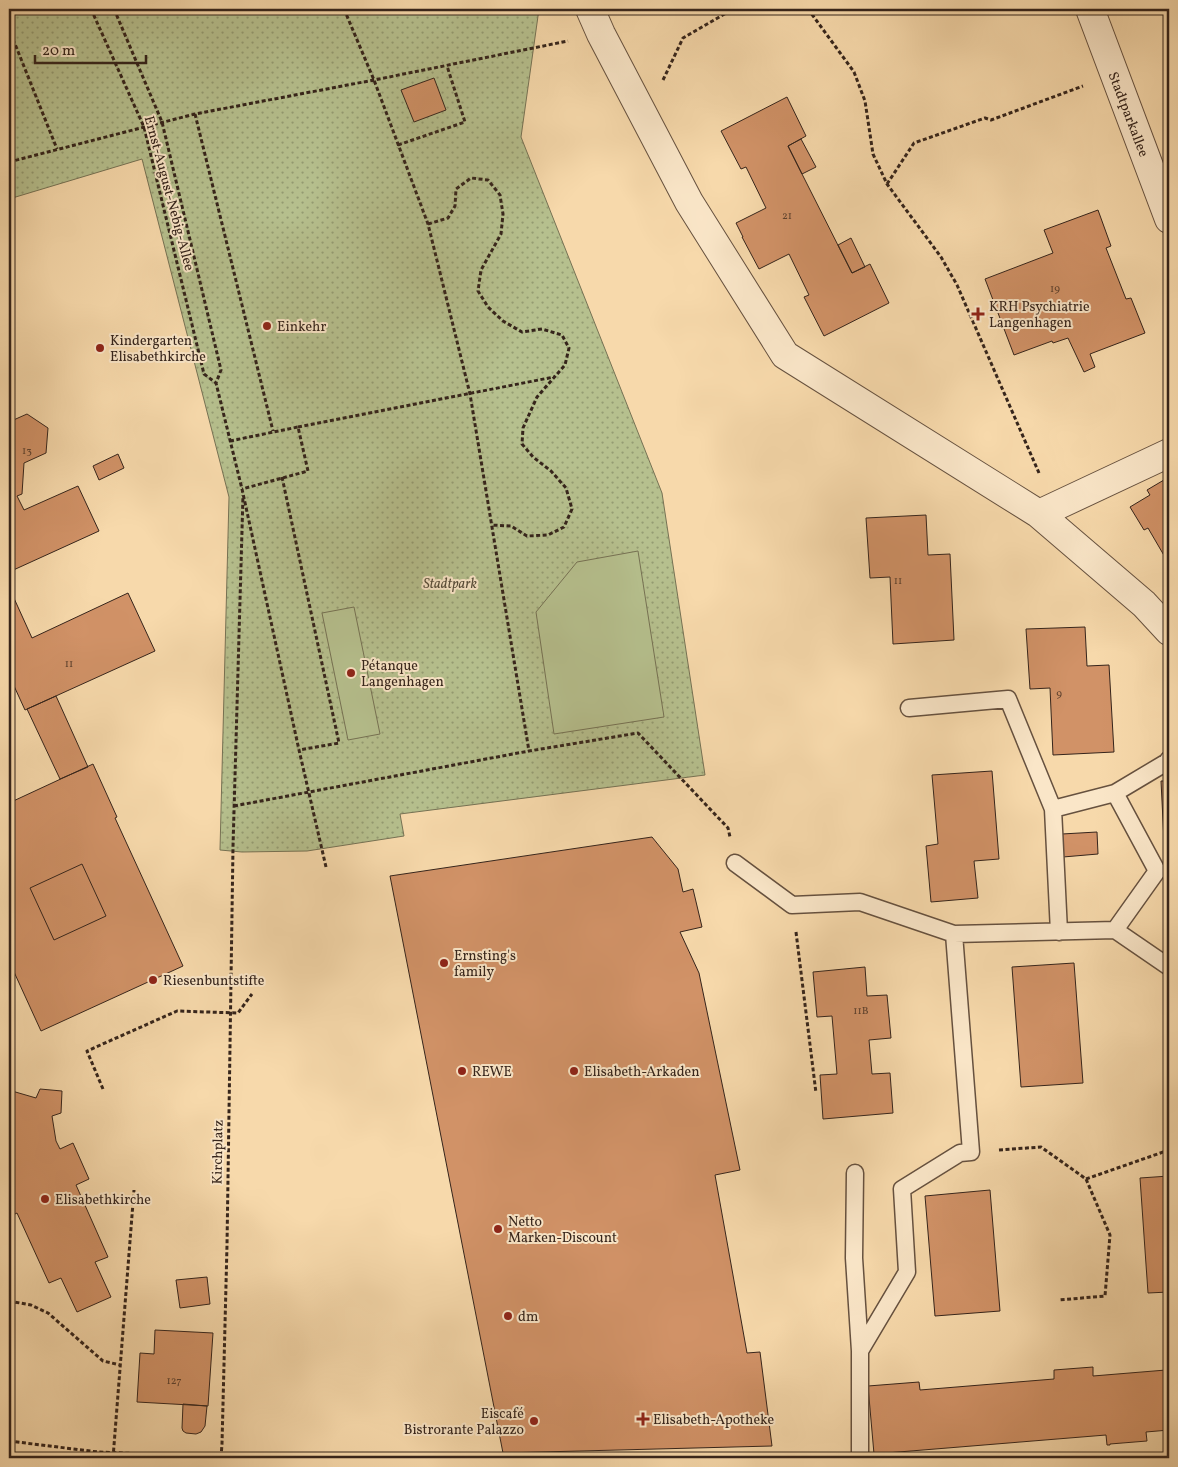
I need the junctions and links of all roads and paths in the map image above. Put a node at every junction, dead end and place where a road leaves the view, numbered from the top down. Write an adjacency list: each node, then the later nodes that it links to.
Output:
1 (91, 9): 16 (path, Ernst-August-Nebig-Allee)
2 (114, 9): 15 (path)
3 (344, 9): 12 (path)
4 (590, 9): 9 (street)
5 (733, 9): 14 (path)
6 (808, 9): 20 (path)
7 (1090, 9): 11 (street, Stadtparkallee)
8 (9, 34): 18 (path)
9 (601, 34): 10 (path); 14 (street)
10 (447, 66): 12 (path); 17 (path)
11 (1114, 74): 20 (path); 21 (street, Stadtparkallee)
12 (374, 80): 13 (path); 17 (path)
13 (195, 114): 15 (path); 27 (path)
14 (645, 120): 33 (street)
15 (162, 122): 16 (path); 24 (path)
16 (144, 127): 18 (path); 24 (path, Ernst-August-Nebig-Allee)
17 (398, 145): 22 (path)
18 (57, 149): 19 (path)
19 (9, 162)
20 (888, 184): 33 (path)
21 (1169, 219)
22 (428, 224): 23 (path); 25 (path)
23 (555, 377): 25 (path); 34 (path)
24 (216, 383): 28 (path)
25 (470, 394): 26 (path); 34 (path)
26 (298, 427): 27 (path); 30 (path)
27 (273, 431): 28 (path)
28 (230, 441): 31 (path)
29 (1169, 453): 33 (street)
30 (282, 478): 31 (path); 37 (path)
31 (242, 489): 32 (path)
32 (243, 495): 37 (path); 42 (path, Kirchplatz)
33 (1046, 510): 35 (street)
34 (491, 526): 38 (path)
35 (1169, 631)
36 (909, 708): 43 (lane)
37 (298, 750): 40 (path)
38 (528, 751): 40 (path); 44 (path)
39 (1169, 759): 41 (lane)
40 (308, 792): 42 (path); 45 (path)
41 (1115, 793): 43 (lane); 47 (lane)
42 (234, 806): 52 (path, Kirchplatz)
43 (1053, 809): 48 (lane)
44 (735, 862): 46 (lane)
45 (326, 867)
46 (792, 904): 49 (lane); 54 (path)
47 (1115, 930): 48 (lane); 50 (lane)
48 (1059, 932): 49 (lane)
49 (954, 934): 56 (lane)
50 (1169, 967)
51 (252, 994): 52 (path)
52 (231, 1013): 53 (path); 66 (path, Kirchplatz)
53 (103, 1089)
54 (816, 1093)
55 (1169, 1150): 58 (path)
56 (971, 1152): 58 (path); 62 (lane)
57 (855, 1173): 62 (lane)
58 (1086, 1179): 61 (path)
59 (134, 1190): 63 (path)
60 (9, 1300): 63 (path)
61 (1059, 1300)
62 (860, 1351): 70 (lane)
63 (120, 1365): 65 (path)
64 (9, 1441): 65 (path)
65 (114, 1453): 66 (path); 67 (path)
66 (221, 1457): 68 (path); 69 (path)
67 (113, 1458)
68 (214, 1458)
69 (242, 1458)
70 (860, 1458)

